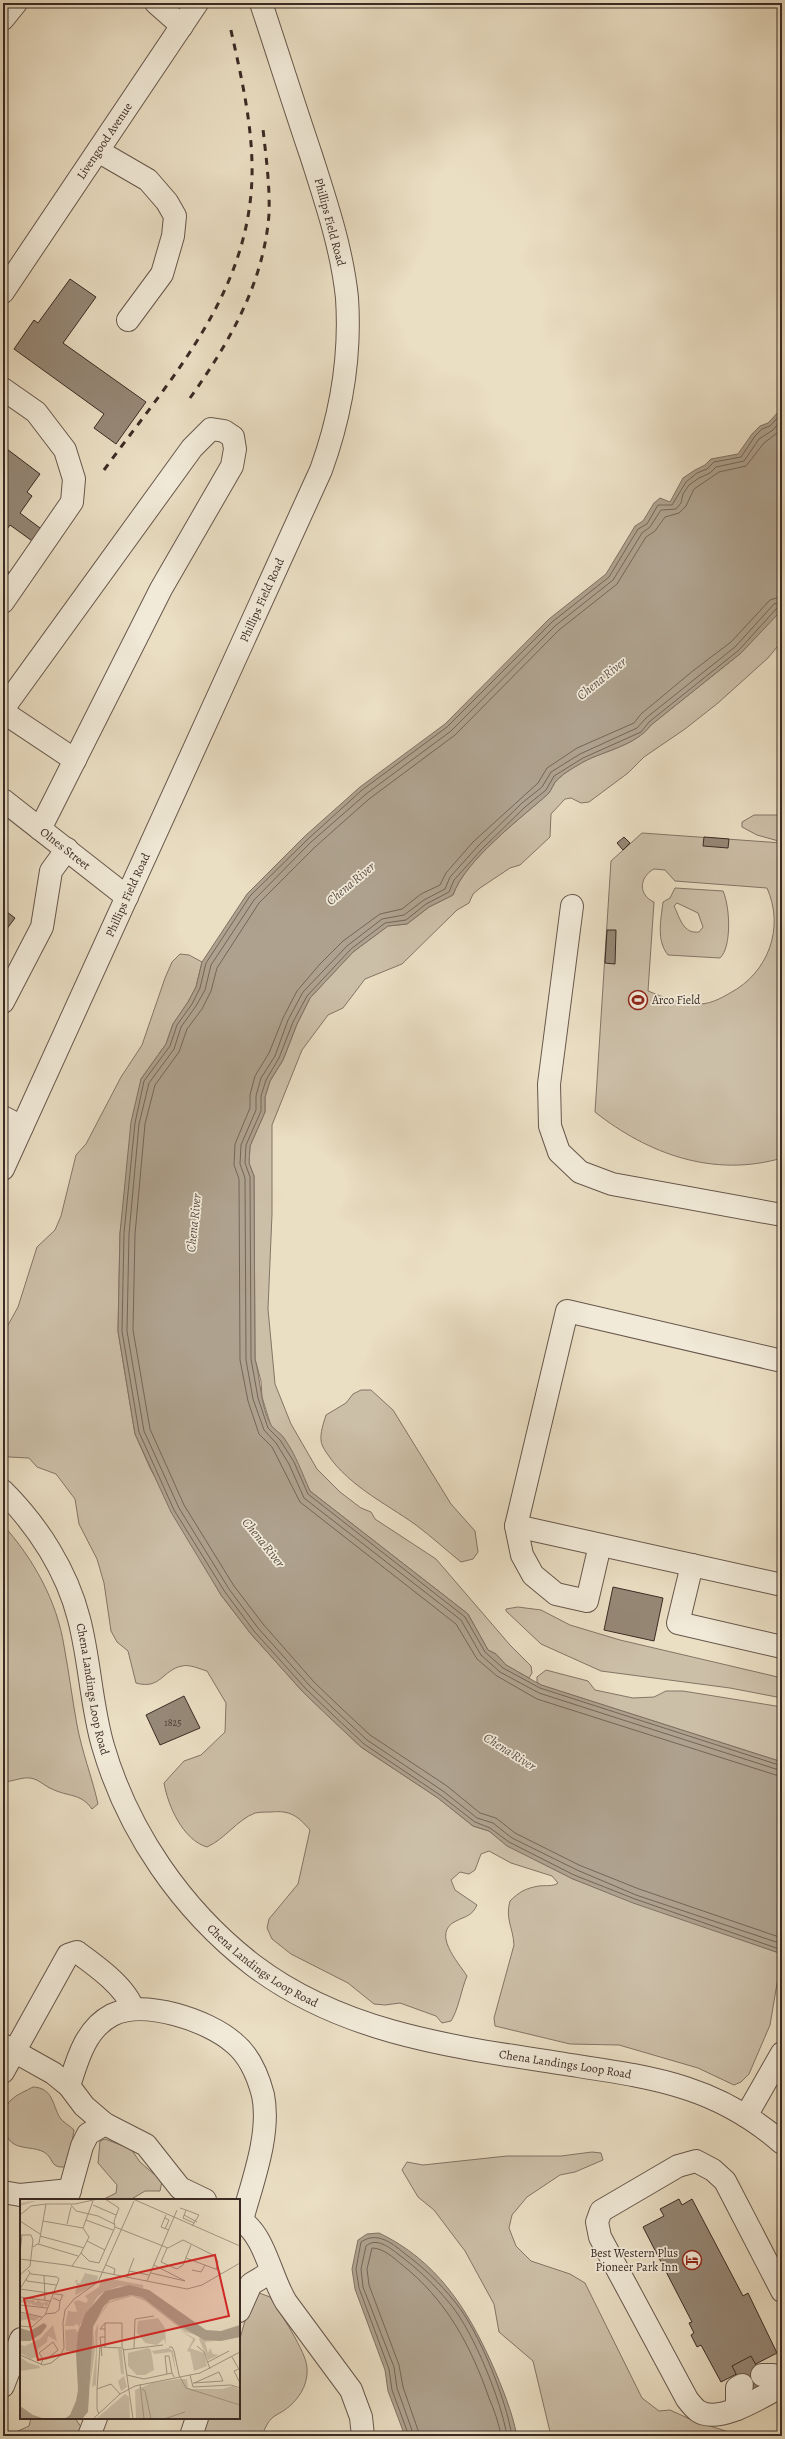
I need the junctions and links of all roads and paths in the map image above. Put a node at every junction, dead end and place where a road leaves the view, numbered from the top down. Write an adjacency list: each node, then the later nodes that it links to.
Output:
1 (16, 3): 5 (street)
2 (156, 3): 6 (street)
3 (197, 3): 6 (street, Livengood Avenue)
4 (261, 3): 18 (street, Phillips Field Road)
5 (3, 19)
6 (182, 26): 7 (street, Livengood Avenue)
7 (98, 151): 8 (street, Livengood Avenue); 9 (street)
8 (8, 285)
9 (128, 320)
10 (3, 389): 11 (street)
11 (3, 602)
12 (3, 709): 14 (street)
13 (3, 712): 14 (street)
14 (75, 760): 16 (street)
15 (3, 800): 16 (street, Olnes Street)
16 (40, 829): 17 (street, Olnes Street)
17 (67, 849): 18 (street, Olnes Street); 20 (street)
18 (127, 897): 22 (street, Phillips Field Road)
19 (572, 906): 24 (street)
20 (3, 1002)
21 (3, 1117): 22 (street)
22 (22, 1127): 23 (street, Phillips Field Road)
23 (3, 1169)
24 (782, 1215)
25 (782, 1361): 27 (street)
26 (3, 1490): 37 (street, Chena Landings Loop Road)
27 (516, 1526): 28 (street); 28 (street)
28 (600, 1545): 29 (street)
29 (692, 1565): 30 (street); 31 (street)
30 (782, 1585)
31 (782, 1647)
32 (133, 2009): 33 (street); 36 (street); 44 (street)
33 (9, 2048): 35 (street); 36 (street)
34 (782, 2053): 37 (street)
35 (3, 2072)
36 (69, 2086): 38 (street)
37 (746, 2116): 39 (street, Chena Landings Loop Road)
38 (96, 2129): 41 (street); 42 (street)
39 (782, 2143)
40 (3, 2192): 42 (street)
41 (176, 2194): 43 (street)
42 (68, 2195)
43 (200, 2199)
44 (241, 2220): 45 (street)
45 (271, 2272): 47 (street); 57 (street)
46 (782, 2291): 52 (street)
47 (240, 2309)
48 (20, 2342): 50 (street)
49 (742, 2385): 52 (street)
50 (3, 2386)
51 (782, 2386): 52 (street)
52 (737, 2409)
53 (96, 2419): 55 (street)
54 (197, 2419): 56 (street)
55 (89, 2436)
56 (191, 2436)
57 (364, 2436)

